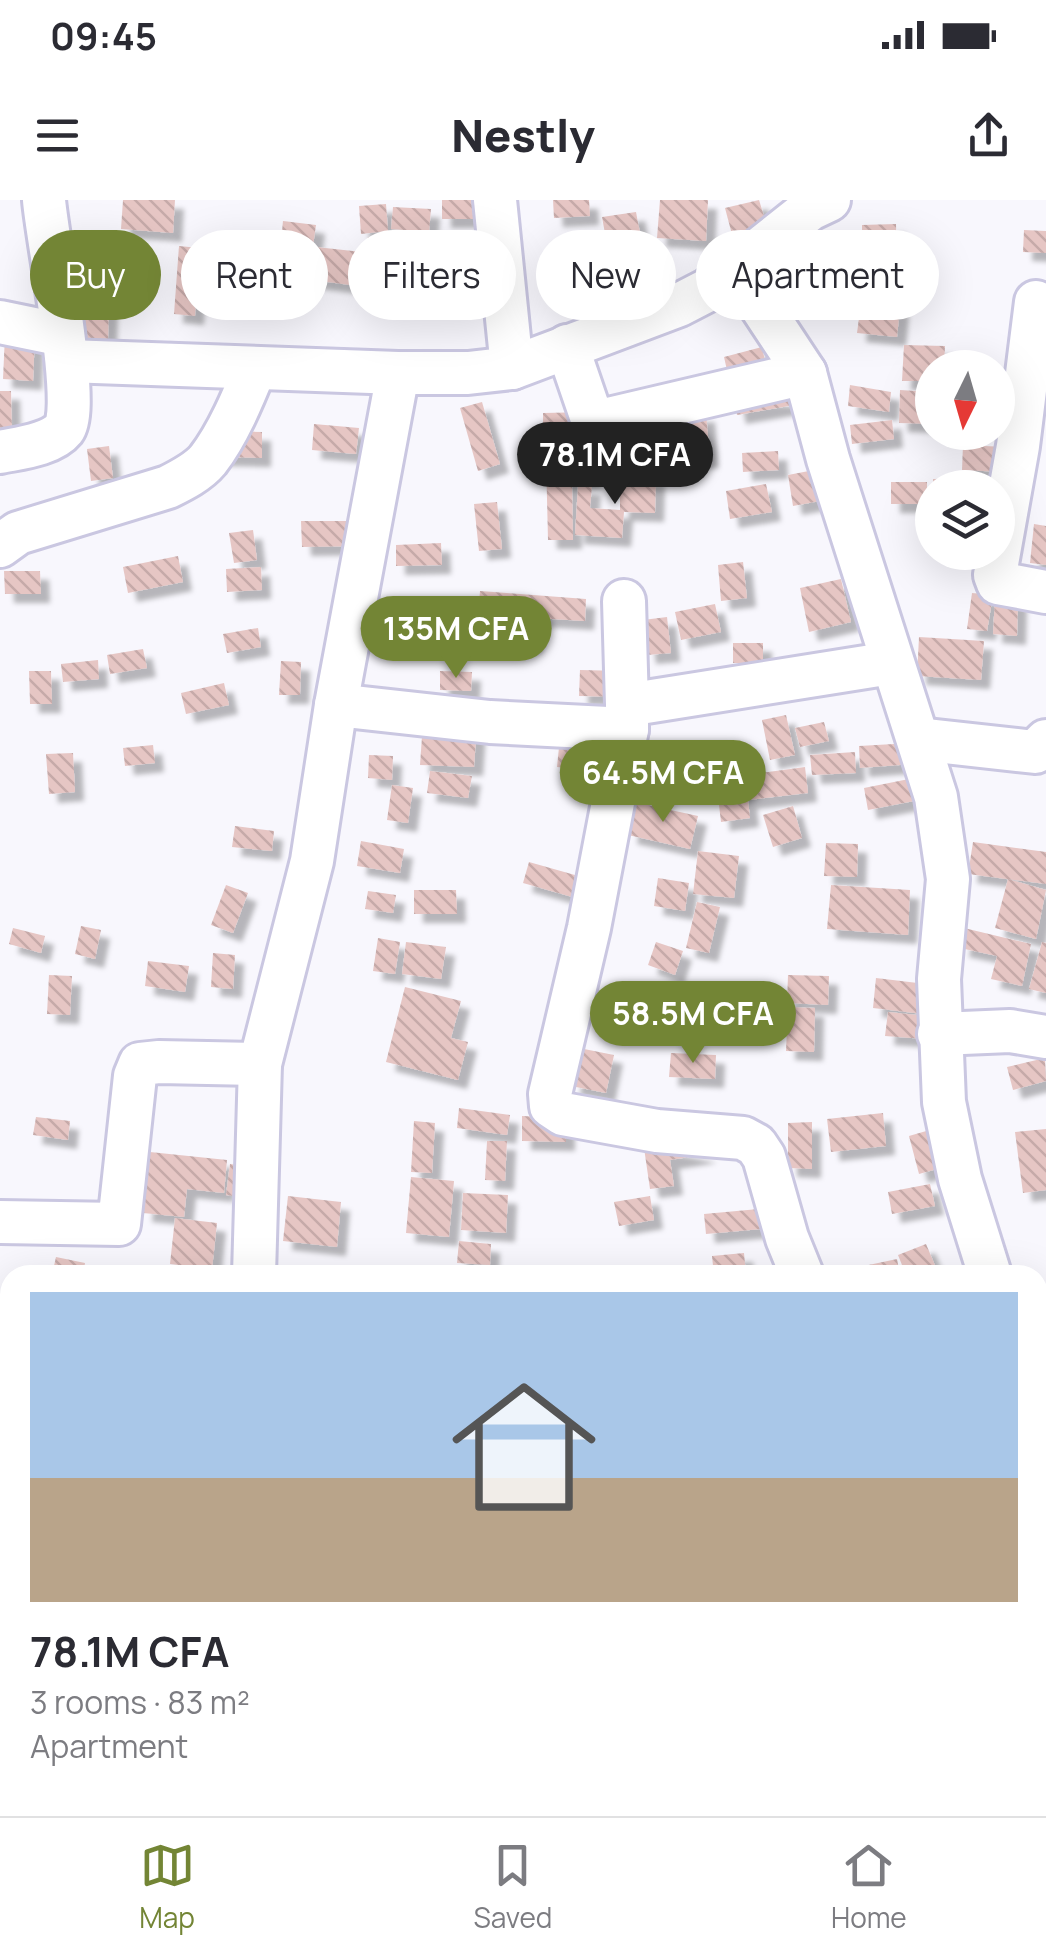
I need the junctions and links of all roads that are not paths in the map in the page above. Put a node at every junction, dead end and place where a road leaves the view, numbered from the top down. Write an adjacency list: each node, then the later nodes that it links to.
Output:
1 (44, 200): 10 (street)
2 (494, 200): 12 (street)
3 (829, 200): 4 (street)
4 (785, 230)
5 (696, 294): 9 (street)
6 (1036, 302): 17 (street)
7 (770, 320): 14 (street)
8 (0, 322): 10 (street)
9 (567, 346): 12 (street); 14 (street)
10 (65, 348): 11 (street); 15 (street)
11 (256, 368): 13 (street); 16 (street)
12 (512, 368): 13 (street)
13 (398, 373): 20 (street)
14 (805, 374): 19 (street)
15 (0, 452)
16 (0, 546)
17 (1046, 592)
18 (624, 601): 21 (street)
19 (891, 663): 21 (street); 22 (street)
20 (336, 705): 21 (street); 26 (street)
21 (627, 717): 29 (street)
22 (918, 739): 23 (street); 24 (street)
23 (1046, 741)
24 (939, 1034): 25 (street); 30 (street)
25 (1046, 1039)
26 (260, 1064): 27 (street); 28 (street)
27 (0, 1222)
28 (254, 1265)
29 (798, 1265)
30 (987, 1265)

